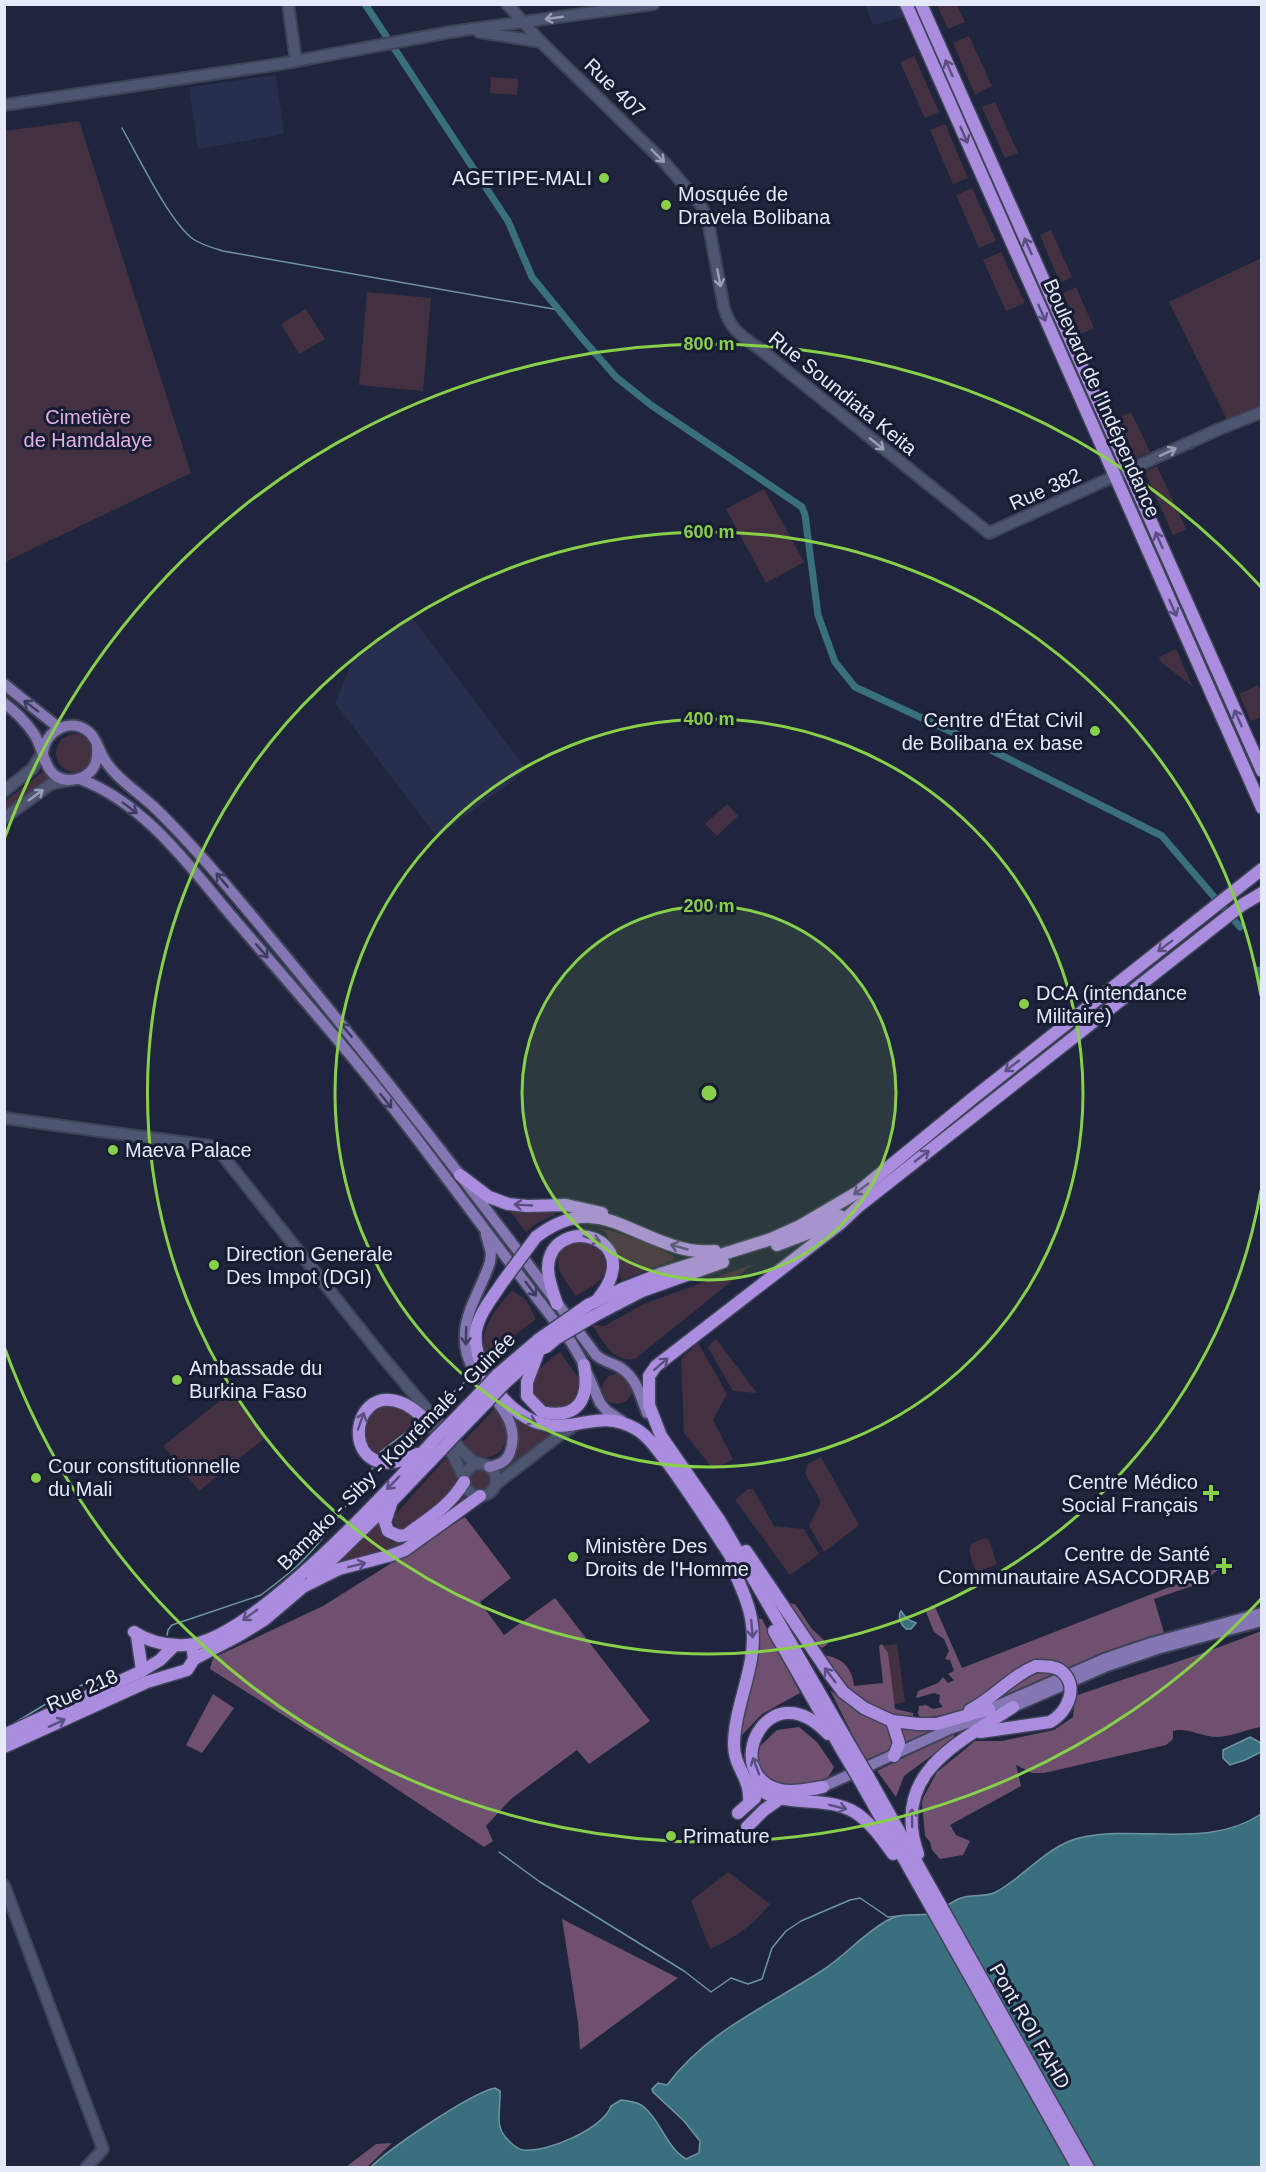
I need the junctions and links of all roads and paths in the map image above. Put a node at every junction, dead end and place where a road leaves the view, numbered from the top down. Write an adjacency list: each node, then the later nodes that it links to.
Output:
1 (288, 4): 10 (main road)
2 (507, 4): 7 (main road, Rue 407)
3 (654, 4): 6 (main road)
4 (906, 4): 15 (highway, Boulevard de l'Indépendance, one-way to 15)
5 (921, 4): 14 (highway, Boulevard de l'Indépendance, one-way to 5)
6 (576, 10): 7 (main road, one-way to 7)
7 (525, 22): 8 (main road); 9 (main road, Rue 407)
8 (465, 30): 9 (main road); 10 (main road)
9 (541, 42): 12 (main road, Rue 407, one-way to 12)
10 (296, 61): 11 (main road)
11 (4, 105)
12 (708, 221): 16 (main road, Rue Soundiata Keita, one-way to 16)
13 (1262, 412): 14 (main road, Rue 382, one-way to 13)
14 (1128, 471): 15 (main road, Rue 382); 22 (highway, Boulevard de l'Indépendance, one-way to 14)
15 (1115, 477): 16 (main road, Rue 382); 25 (highway, Boulevard de l'Indépendance, one-way to 25)
16 (989, 533)
17 (4, 684): 19 (main road, one-way to 17)
18 (4, 703): 21 (main road)
19 (59, 728): 20 (main road); 21 (main road)
20 (96, 743): 23 (main road); 30 (main road, one-way to 20)
21 (43, 752): 23 (main road); 24 (main road)
22 (1262, 771)
23 (75, 779): 26 (main road, one-way to 23); 32 (main road, one-way to 32)
24 (4, 791)
25 (1262, 808)
26 (4, 818)
27 (1262, 869): 34 (highway, Bamako - Siby - Kourémalé - Guinée, one-way to 34)
28 (1262, 893): 31 (highway, one-way to 28)
29 (4, 1118): 38 (main road)
30 (460, 1175): 33 (highway, one-way to 30); 35 (main road)
31 (860, 1206): 36 (highway, Bamako - Siby - Kourémalé - Guinée); 43 (highway, one-way to 31)
32 (480, 1221): 39 (main road, one-way to 39); 45 (main road, one-way to 45)
33 (629, 1227): 34 (highway, one-way to 33); 41 (highway, one-way to 41, bridge)
34 (733, 1251): 36 (highway, Bamako - Siby - Kourémalé - Guinée)
35 (557, 1304): 36 (highway, one-way to 36); 43 (main road)
36 (593, 1307): 37 (highway, Bamako - Siby - Kourémalé - Guinée, bridge)
37 (540, 1347): 39 (highway); 44 (highway, Bamako - Siby - Kourémalé - Guinée, bridge)
38 (387, 1362): 40 (main road); 45 (main road)
39 (584, 1365): 42 (main road)
40 (426, 1419): 44 (highway, one-way to 40); 46 (main road)
41 (585, 1422): 42 (highway); 47 (main road)
42 (637, 1430): 51 (highway)
43 (661, 1436): 50 (highway)
44 (434, 1446): 49 (highway, Bamako - Siby - Kourémalé - Guinée); 55 (highway, Bamako - Siby - Kourémalé - Guinée, one-way to 55)
45 (486, 1466): 46 (main road); 47 (main road)
46 (464, 1480): 48 (main road); 49 (highway)
47 (496, 1484): 48 (main road)
48 (480, 1496): 52 (highway, one-way to 48)
49 (394, 1499): 52 (highway, Bamako - Siby - Kourémalé - Guinée)
50 (720, 1521): 59 (highway, one-way to 50); 67 (highway)
51 (717, 1536): 67 (highway); 69 (highway, one-way to 69)
52 (303, 1587): 56 (highway)
53 (1262, 1613): 61 (main road)
54 (1262, 1621): 60 (main road)
55 (176, 1647): 56 (highway); 57 (highway); 57 (highway); 58 (highway)
56 (194, 1659): 58 (highway)
57 (142, 1671): 64 (highway)
58 (178, 1671): 66 (highway, Rue 218, one-way to 58)
59 (856, 1702): 62 (highway); 65 (highway, bridge)
60 (1013, 1707): 63 (main road); 65 (highway)
61 (989, 1709): 62 (highway); 63 (main road)
62 (892, 1721): 68 (highway)
63 (963, 1724): 68 (main road)
64 (4, 1735)
65 (968, 1737): 77 (highway, one-way to 65)
66 (4, 1748)
67 (846, 1750): 70 (highway, one-way to 67); 77 (highway, bridge)
68 (894, 1756): 70 (main road)
69 (746, 1780): 71 (highway); 73 (highway)
70 (823, 1787): 72 (main road)
71 (765, 1793): 72 (highway); 73 (highway)
72 (781, 1798): 75 (highway); 77 (highway, one-way to 77)
73 (749, 1802): 74 (highway)
74 (738, 1813)
75 (747, 1827)
76 (4, 1885): 78 (main road)
77 (931, 1900): 79 (highway); 80 (highway, Pont ROI FAHD)
78 (86, 2168)
79 (1078, 2168)
80 (1088, 2168)

